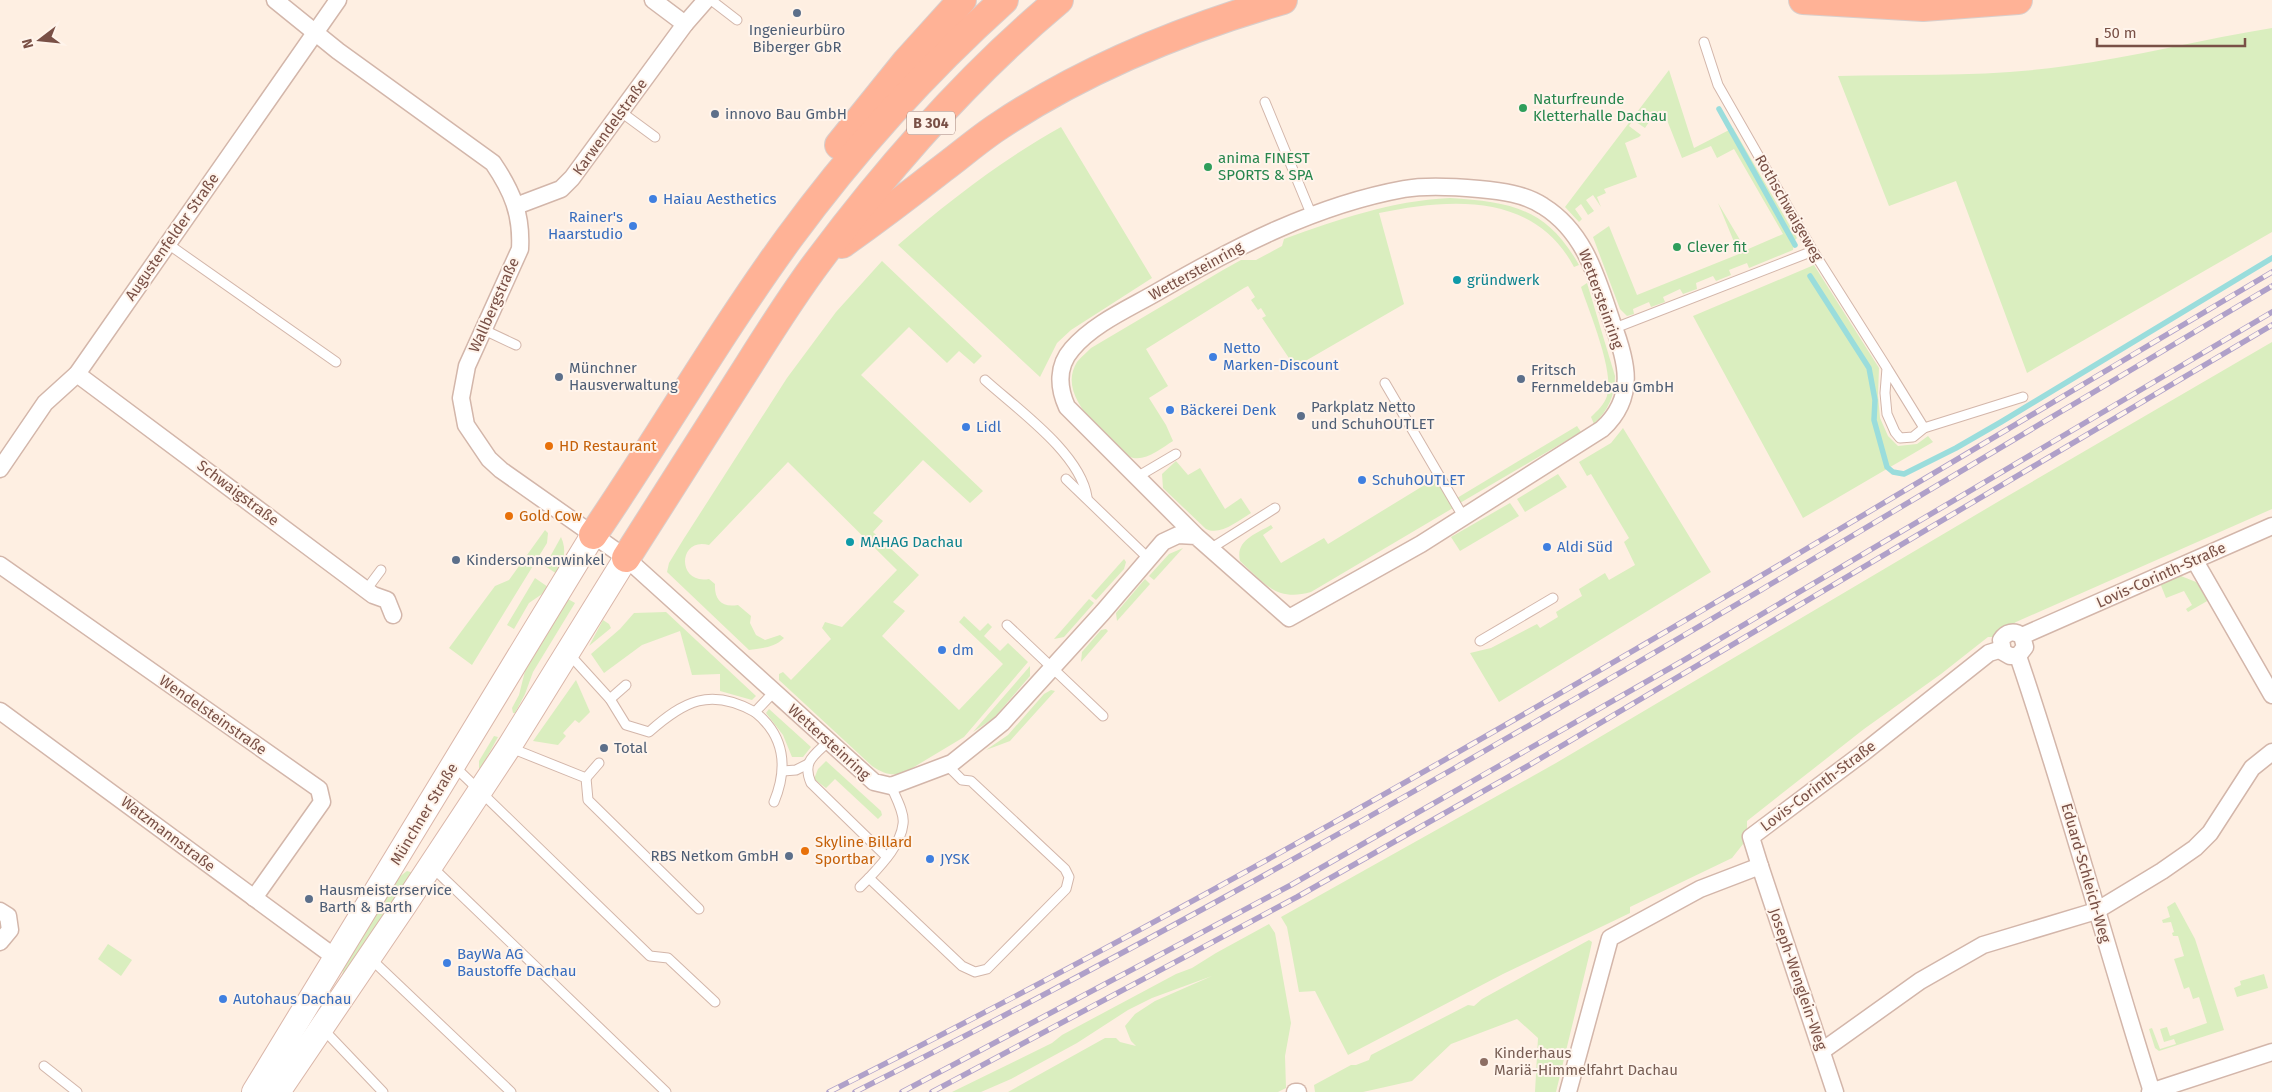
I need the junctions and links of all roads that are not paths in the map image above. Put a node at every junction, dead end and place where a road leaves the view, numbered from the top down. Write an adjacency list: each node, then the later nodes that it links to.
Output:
1 (275, 0): 15 (street, Wallbergstraße)
2 (338, 0): 15 (street, Augustenfelder Straße)
3 (653, 0): 14 (street)
4 (706, 0): 14 (street, Karwendelstraße)
5 (711, 0): 13 (lane)
6 (962, 0): 22 (highway)
7 (1004, 0): 22 (highway, B 304)
8 (1059, 0): 25 (highway, B 304)
9 (1283, 0): 25 (highway)
10 (1803, 0): 12 (highway)
11 (2018, 0): 12 (highway)
12 (1828, 1)
13 (737, 20)
14 (685, 24): 18 (street, Karwendelstraße)
15 (314, 33): 20 (street, Wallbergstraße); 23 (street, Augustenfelder Straße)
16 (1704, 42): 24 (lane, Rothschwaigeweg)
17 (1265, 102): 21 (lane)
18 (621, 112): 19 (lane); 20 (street, Karwendelstraße)
19 (655, 137)
20 (516, 206): 27 (street, Wallbergstraße)
21 (1312, 216): 26 (street, Wettersteinring); 38 (street, Wettersteinring)
22 (804, 218): 44 (highway, B 304)
23 (168, 244): 29 (lane); 31 (street, Augustenfelder Straße)
24 (1813, 251): 26 (lane); 30 (lane, Rothschwaigeweg)
25 (818, 261): 47 (highway, B 304)
26 (1615, 328): 42 (street, Wettersteinring)
27 (482, 329): 28 (lane); 44 (street, Wallbergstraße)
28 (516, 344)
29 (336, 362)
30 (1887, 368): 35 (lane, Rothschwaigeweg); 35 (lane)
31 (77, 374): 37 (street, Augustenfelder Straße); 52 (street, Schwaigstraße)
32 (985, 380): 40 (lane)
33 (1385, 383): 42 (lane)
34 (2023, 397): 35 (lane)
35 (1924, 428)
36 (1176, 454): 38 (lane)
37 (0, 468)
38 (1137, 477): 45 (street, Wettersteinring)
39 (1066, 479): 40 (lane)
40 (1087, 498): 48 (lane)
41 (1275, 508): 46 (lane)
42 (1464, 518): 46 (street, Wettersteinring)
43 (2272, 526): 49 (street, Lovis-Corinth-Straße)
44 (593, 535): 47 (street, Wallbergstraße); 75 (main road, Münchner Straße)
45 (1196, 536): 46 (street, Wettersteinring); 48 (street)
46 (1210, 549)
47 (626, 558): 59 (main road, Münchner Straße); 63 (street, Wettersteinring)
48 (1148, 558): 61 (street)
49 (2195, 560): 56 (street, Lovis-Corinth-Straße); 64 (street)
50 (0, 565): 86 (street, Wendelsteinstraße)
51 (381, 570): 52 (lane)
52 (366, 590): 54 (street, Schwaigstraße)
53 (1553, 598): 57 (lane)
54 (393, 615)
55 (1007, 625): 61 (lane)
56 (2022, 636): 58 (street, Lovis-Corinth-Straße); 60 (street)
57 (1480, 641)
58 (2002, 649): 60 (street); 83 (street, Lovis-Corinth-Straße)
59 (568, 653): 65 (lane); 70 (main road, Münchner Straße)
60 (2018, 656): 89 (street, Eduard-Schleich-Weg)
61 (1052, 668): 68 (lane); 74 (street)
62 (626, 685): 65 (lane)
63 (774, 692): 67 (lane); 69 (street, Wettersteinring)
64 (2272, 695)
65 (610, 699): 67 (lane)
66 (0, 711): 86 (street, Watzmannstraße)
67 (755, 712): 76 (lane)
68 (1103, 716)
69 (828, 742): 73 (lane); 78 (street, Wettersteinring)
70 (509, 746): 77 (lane); 79 (main road, Münchner Straße)
71 (2272, 752): 89 (street)
72 (600, 763): 77 (lane)
73 (808, 764): 76 (lane); 81 (lane)
74 (947, 765): 78 (street); 84 (lane)
75 (453, 766): 79 (lane); 92 (main road, Münchner Straße)
76 (783, 771): 80 (lane)
77 (586, 778): 87 (lane)
78 (891, 786): 81 (lane)
79 (479, 791): 82 (main road, Münchner Straße); 93 (lane)
80 (774, 802)
81 (886, 857): 84 (lane)
82 (431, 866): 91 (main road, Münchner Straße); 103 (lane)
83 (1760, 866): 95 (street, Joseph-Wenglein-Weg); 104 (street)
84 (869, 878): 85 (lane)
85 (860, 887)
86 (254, 898): 92 (street, Watzmannstraße)
87 (699, 909)
88 (0, 910): 90 (street)
89 (2096, 910): 95 (street); 106 (street, Eduard-Schleich-Weg)
90 (0, 942)
91 (370, 957): 94 (main road, Münchner Straße); 102 (lane)
92 (336, 958): 94 (main road, Münchner Straße)
93 (715, 1002)
94 (312, 1019): 99 (main road, Münchner Straße); 100 (main road, Münchner Straße); 101 (lane)
95 (1822, 1051): 105 (street, Joseph-Wenglein-Weg)
96 (2272, 1052): 106 (street)
97 (44, 1066): 98 (lane)
98 (77, 1092)
99 (254, 1092)
100 (278, 1092)
101 (383, 1092)
102 (511, 1092)
103 (666, 1092)
104 (1568, 1092)
105 (1835, 1092)
106 (2151, 1092)

